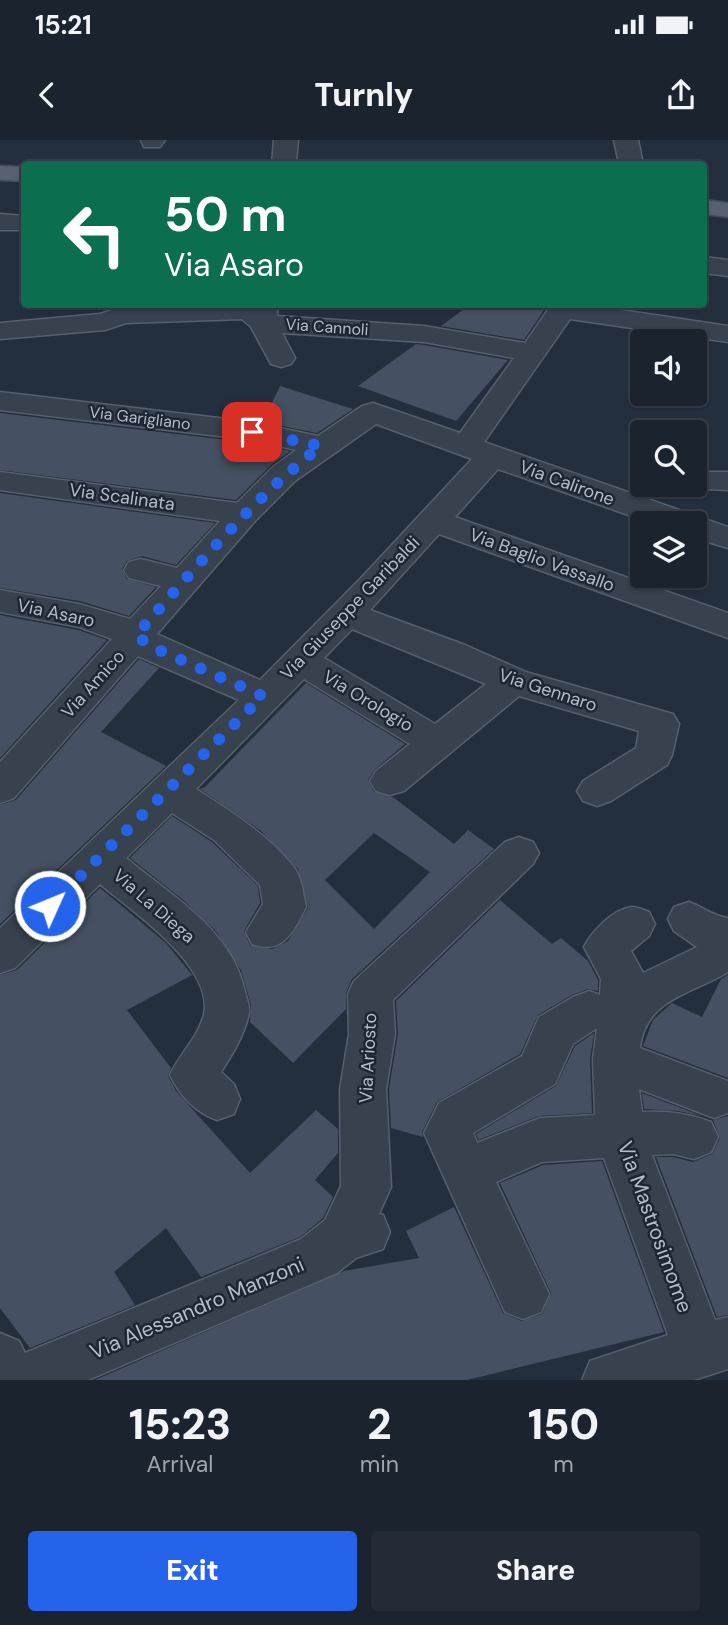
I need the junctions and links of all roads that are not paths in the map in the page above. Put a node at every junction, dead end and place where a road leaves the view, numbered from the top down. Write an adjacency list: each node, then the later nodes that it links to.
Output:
1 (286, 140): 3 (street)
2 (626, 140): 4 (street)
3 (284, 161)
4 (630, 161)
5 (0, 173): 6 (main road)
6 (21, 174)
7 (707, 207): 8 (main road)
8 (728, 210)
9 (0, 222): 10 (street)
10 (21, 223)
11 (707, 265): 12 (street)
12 (728, 268)
13 (564, 308): 19 (street, Via Giuseppe Garibaldi)
14 (571, 308): 18 (street)
15 (117, 310): 16 (street, Via Cannoli); 17 (street, Via Cannoli)
16 (264, 314): 19 (street, Via Cannoli); 20 (street)
17 (0, 331)
18 (728, 334)
19 (532, 353): 24 (street, Via Giuseppe Garibaldi)
20 (281, 358)
21 (0, 401): 23 (street, Via Garigliano)
22 (373, 412): 23 (street, Via Amico); 24 (street, Via Calirone)
23 (321, 446): 31 (street, Via Amico)
24 (479, 451): 26 (street, Via Calirone); 32 (street, Via Giuseppe Garibaldi)
25 (0, 481): 31 (street, Via Scalinata)
26 (562, 481): 27 (street); 30 (street, Via Calirone)
27 (630, 481)
28 (707, 481): 29 (street)
29 (728, 481)
30 (648, 511)
31 (244, 514): 36 (street, Via Amico)
32 (434, 521): 38 (street, Via Giuseppe Garibaldi); 39 (street, Via Baglio Vassallo)
33 (707, 531): 34 (street)
34 (728, 538)
35 (141, 570): 36 (street)
36 (184, 581): 40 (street, Via Amico)
37 (0, 601): 40 (street, Via Asaro)
38 (346, 614): 41 (street, Via Giuseppe Garibaldi); 42 (street, Via Gennaro)
39 (728, 626)
40 (136, 635): 43 (street, Via Asaro); 46 (street, Via Amico)
41 (299, 660): 43 (street, Via Giuseppe Garibaldi); 44 (street, Via Orologio)
42 (513, 681): 44 (street); 48 (street, Via Gennaro)
43 (263, 696): 47 (street, Via Giuseppe Garibaldi)
44 (437, 743): 45 (street)
45 (390, 781)
46 (0, 788)
47 (168, 791): 50 (street, Via Giuseppe Garibaldi); 53 (street)
48 (597, 791)
49 (519, 853): 61 (street, Via Ariosto)
50 (99, 859): 56 (street, Via Giuseppe Garibaldi); 58 (street, Via La Diega)
51 (689, 919): 54 (street)
52 (634, 924): 57 (street, Via Mastrosimome)
53 (267, 932)
54 (728, 935)
55 (728, 950): 57 (street)
56 (0, 955)
57 (608, 1031): 59 (street, Via Mastrosimome); 59 (street); 60 (street)
58 (217, 1099)
59 (621, 1133): 60 (street); 63 (street, Via Mastrosimome)
60 (466, 1171): 62 (street)
61 (354, 1235): 67 (street, Via Alessandro Manzoni)
62 (523, 1294)
63 (715, 1347): 65 (street)
64 (0, 1360): 66 (street)
65 (626, 1378)
66 (11, 1380)
67 (25, 1380)

